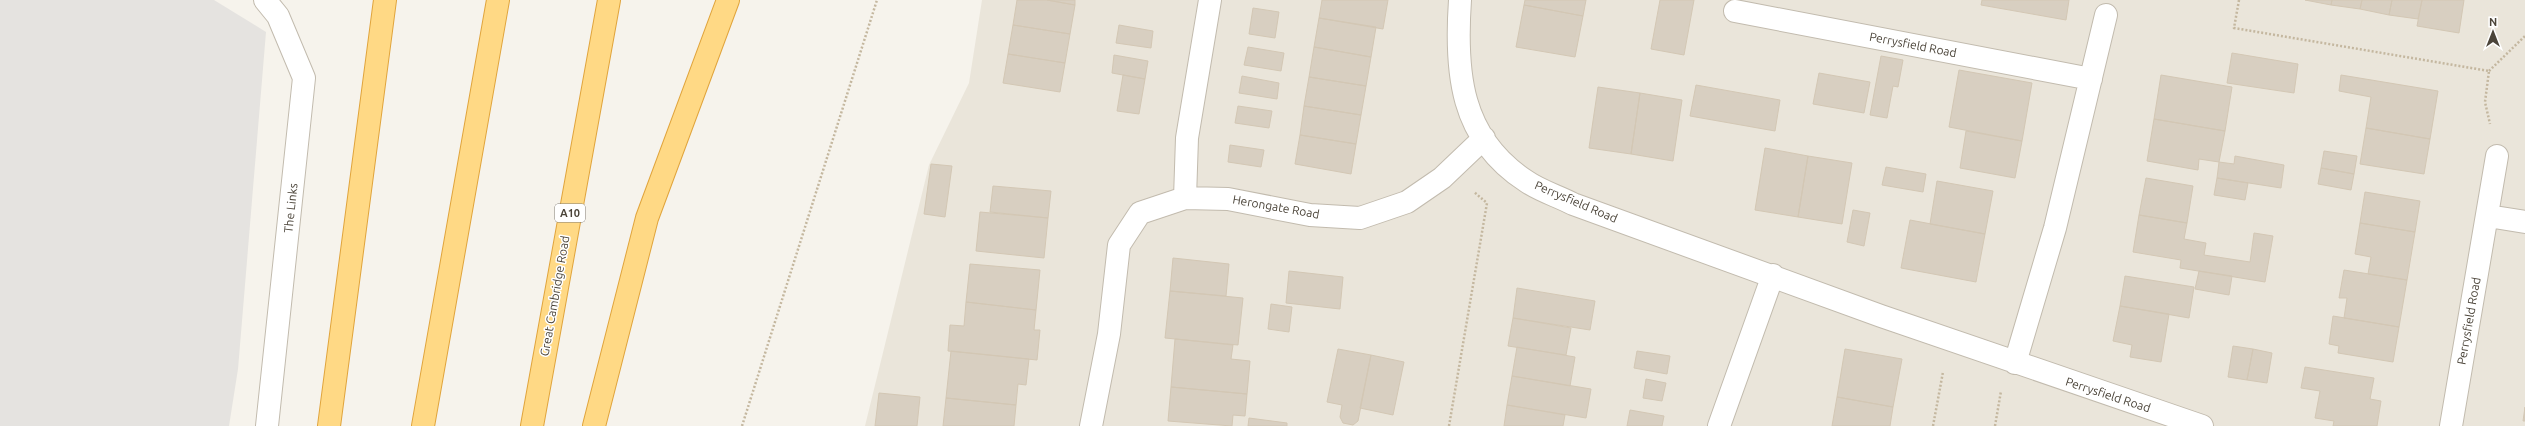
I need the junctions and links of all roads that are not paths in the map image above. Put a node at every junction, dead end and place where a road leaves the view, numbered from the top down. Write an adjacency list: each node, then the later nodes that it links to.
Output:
1 (264, 0): 18 (street, The Links)
2 (385, 0): 19 (highway)
3 (498, 0): 20 (highway)
4 (609, 0): 21 (highway, Great Cambridge Road / A10)
5 (728, 0): 22 (highway)
6 (1210, 0): 13 (street)
7 (1460, 0): 11 (street, Perrysfield Road)
8 (1735, 11): 10 (street, Perrysfield Road)
9 (2106, 15): 10 (street)
10 (2091, 79): 17 (street)
11 (1484, 138): 13 (street, Herongate Road); 16 (street, Perrysfield Road)
12 (2497, 156): 14 (street, Perrysfield Road)
13 (1185, 198): 23 (street, Herongate Road)
14 (2488, 216): 15 (street); 26 (street, Perrysfield Road)
15 (2525, 222)
16 (1773, 275): 17 (street, Perrysfield Road); 24 (street)
17 (2015, 363): 25 (street, Perrysfield Road)
18 (267, 426)
19 (329, 426)
20 (422, 426)
21 (532, 426)
22 (594, 426)
23 (1091, 426)
24 (1719, 426)
25 (2202, 426)
26 (2451, 426)

